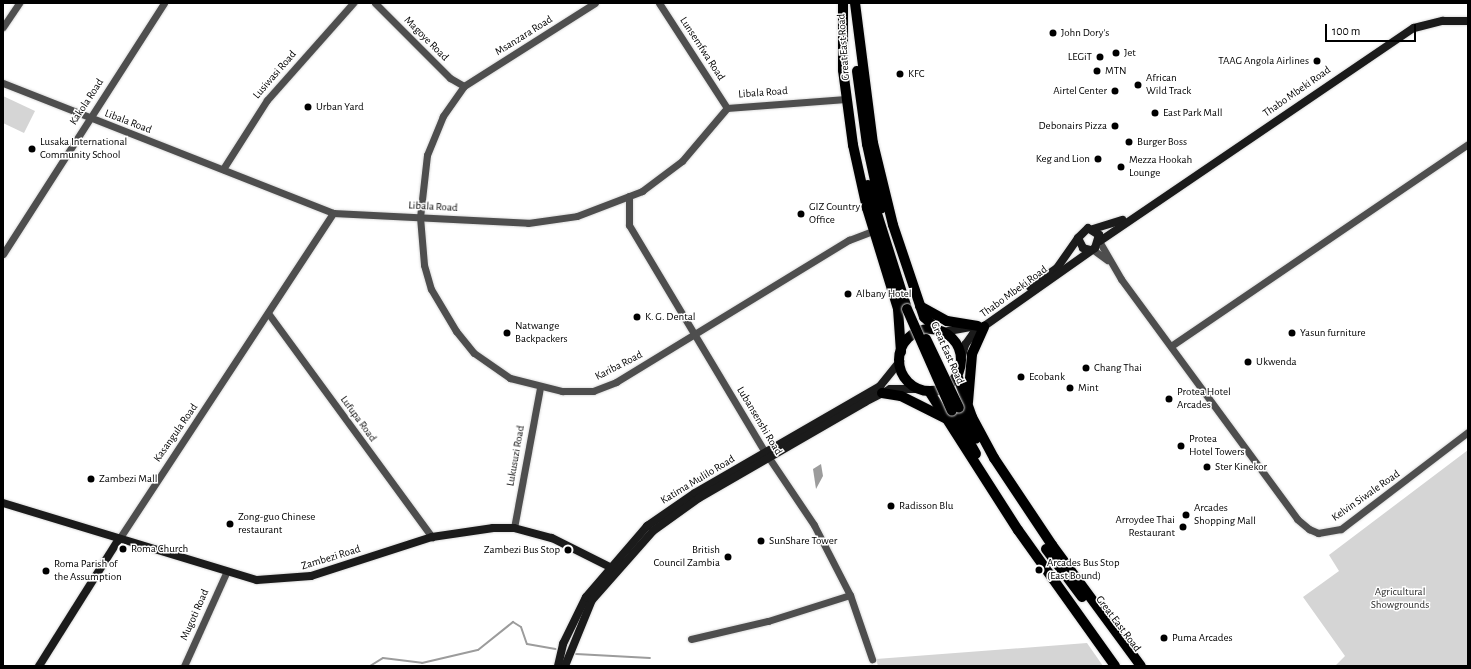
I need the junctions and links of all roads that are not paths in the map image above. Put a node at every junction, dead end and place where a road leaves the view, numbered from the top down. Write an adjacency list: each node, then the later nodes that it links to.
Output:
1 (19, 3): 10 (street)
2 (164, 3): 15 (street, Kakola Road)
3 (353, 3): 17 (street, Lusiwasi Road)
4 (375, 3): 12 (street, Magoye Road)
5 (595, 3): 12 (street, Msanzara Road)
6 (659, 3): 14 (street, Lunsemfwa Road)
7 (844, 3): 13 (main road, Great East Road); 29 (main road, Great East Road)
8 (854, 3): 29 (main road, Great East Road)
9 (1468, 21): 19 (main road, Thabo Mbeki Road)
10 (3, 27)
11 (3, 83): 15 (street, Libala Road)
12 (464, 86): 21 (street, Kariba Road)
13 (846, 99): 14 (street, Libala Road); 23 (main road, Great East Road)
14 (727, 108): 18 (street, Libala Road)
15 (90, 119): 17 (street, Libala Road); 27 (street, Kakola Road)
16 (1468, 144): 34 (street)
17 (223, 169): 20 (street, Libala Road)
18 (629, 196): 21 (street, Libala Road); 33 (street, Lubansenshi Road)
19 (1149, 208): 22 (main road, Thabo Mbeki Road); 25 (main road, Thabo Mbeki Road)
20 (333, 213): 21 (street, Libala Road); 30 (street, Kasangula Road)
21 (420, 217): 38 (street, Kariba Road)
22 (1093, 228): 24 (main road, Thabo Mbeki Road); 25 (main road)
23 (873, 231): 33 (street, Kariba Road); 35 (main road, Great East Road)
24 (1078, 238): 26 (main road); 31 (main road, Thabo Mbeki Road)
25 (1100, 241): 26 (main road, Thabo Mbeki Road); 28 (street, Kelvin Siwale Road)
26 (1091, 249): 28 (street, Kelvin Siwale Road); 31 (main road, Thabo Mbeki Road)
27 (3, 254)
28 (1108, 261): 34 (street, Kelvin Siwale Road)
29 (913, 308): 31 (main road); 32 (main road, Great East Road); 41 (main road, Great East Road, bridge)
30 (268, 313): 46 (street, Lufupa Road); 47 (street, Kasangula Road)
31 (981, 326): 32 (main road, Thabo Mbeki Road); 36 (main road, Thabo Mbeki Road); 41 (main road)
32 (941, 332): 35 (main road); 36 (main road)
33 (695, 335): 38 (street, Kariba Road); 43 (street, Lubansenshi Road)
34 (1171, 346): 42 (street, Kelvin Siwale Road)
35 (900, 356): 39 (main road); 43 (main road, Katima Mulilo Road)
36 (961, 360): 37 (main road)
37 (957, 375): 39 (main road); 41 (main road, Great East Road)
38 (540, 388): 45 (street, Lukusuzi Road)
39 (924, 390): 40 (main road, Katima Mulilo Road); 41 (main road, Great East Road)
40 (882, 393): 41 (main road); 43 (main road, Katima Mulilo Road)
41 (956, 411): 57 (main road, Great East Road); 58 (main road, Great East Road); 59 (main road, Great East Road); 60 (main road, Great East Road)
42 (1468, 432)
43 (767, 455): 48 (main road, Katima Mulilo Road); 50 (street, Lubansenshi Road)
44 (3, 503): 47 (main road, Zambezi Road)
45 (514, 528): 46 (main road, Zambezi Road); 48 (main road, Zambezi Road)
46 (432, 537): 49 (main road, Zambezi Road)
47 (119, 539): 49 (main road, Zambezi Road); 53 (main road, Kasangula Road)
48 (613, 568): 55 (main road, Katima Mulilo Road); 56 (main road, Katima Mulilo Road)
49 (226, 573): 54 (street, Mugoti Road)
50 (850, 595): 51 (street); 52 (street, Lubansenshi Road)
51 (692, 639)
52 (872, 659)
53 (39, 666)
54 (184, 666)
55 (558, 666)
56 (565, 666)
57 (1115, 666)
58 (1123, 666)
59 (1134, 666)
60 (1141, 666)

